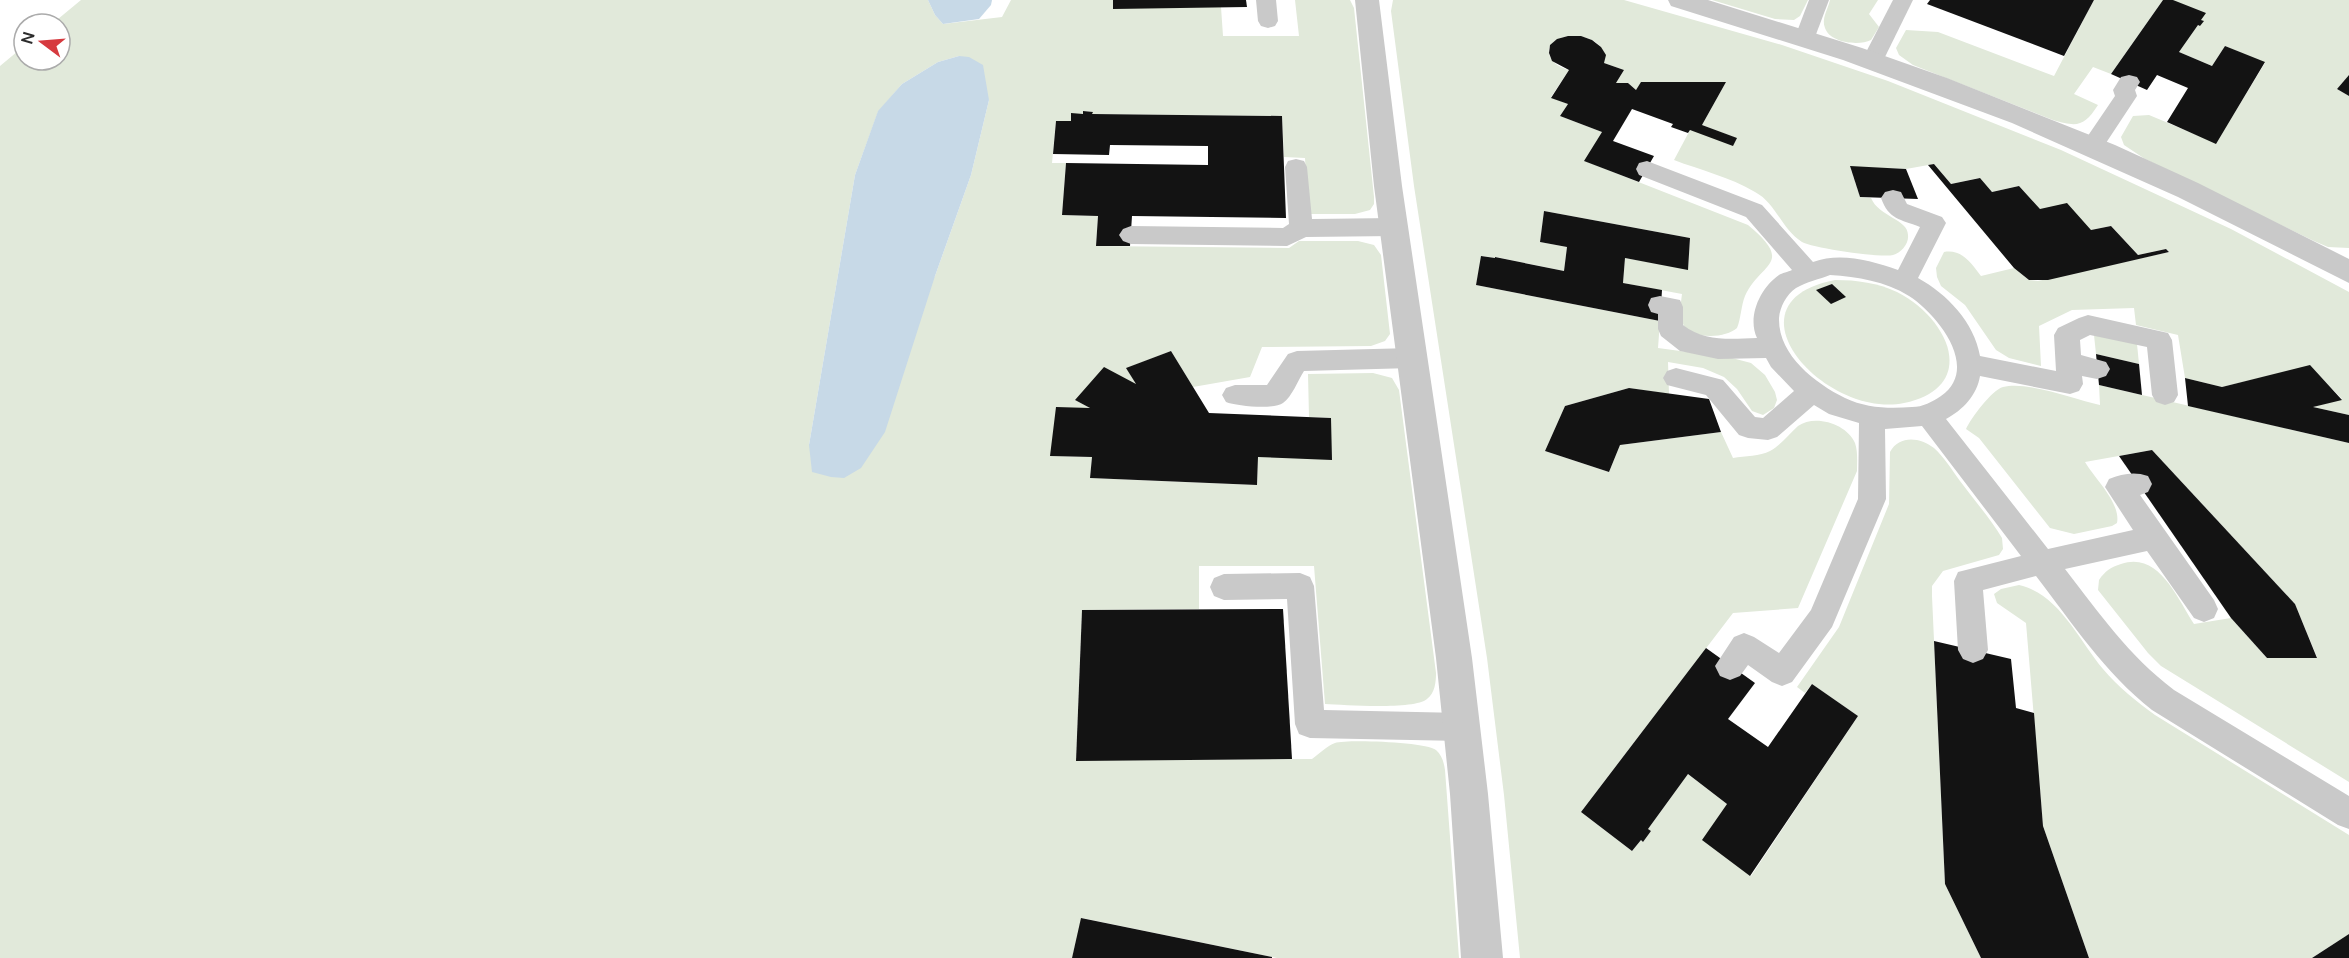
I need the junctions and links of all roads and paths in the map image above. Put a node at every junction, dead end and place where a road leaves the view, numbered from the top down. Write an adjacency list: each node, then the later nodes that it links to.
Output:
1 (1367, 0): 12 (street)
2 (1680, 0): 5 (street)
3 (1819, 0): 5 (lane)
4 (1903, 0): 6 (lane)
5 (1805, 37): 6 (street)
6 (1873, 60): 8 (street)
7 (2129, 82): 8 (lane)
8 (2092, 146): 16 (street)
9 (1296, 167): 13 (lane)
10 (1647, 169): 15 (lane)
11 (1893, 198): 17 (lane)
12 (1394, 227): 13 (lane); 20 (street)
13 (1301, 228): 14 (lane)
14 (1131, 235)
15 (1807, 271): 17 (lane); 19 (lane)
16 (2349, 272)
17 (1904, 282): 22 (lane)
18 (1660, 305): 19 (lane)
19 (1772, 348): 25 (lane)
20 (1412, 358): 26 (lane); 37 (street)
21 (2069, 363): 22 (lane); 23 (lane); 27 (lane)
22 (1970, 364): 28 (lane)
23 (2097, 369)
24 (1677, 378): 25 (lane)
25 (1811, 392): 29 (lane)
26 (1234, 395)
27 (2165, 395)
28 (1929, 416): 29 (lane); 32 (lane)
29 (1872, 417): 36 (lane)
30 (2138, 484): 31 (lane)
31 (2154, 538): 32 (lane); 34 (lane)
32 (2044, 562): 35 (lane); 38 (lane)
33 (1224, 587): 37 (lane)
34 (2204, 609)
35 (1973, 650)
36 (1730, 666)
37 (1462, 727): 39 (street)
38 (2349, 814)
39 (1482, 958)

